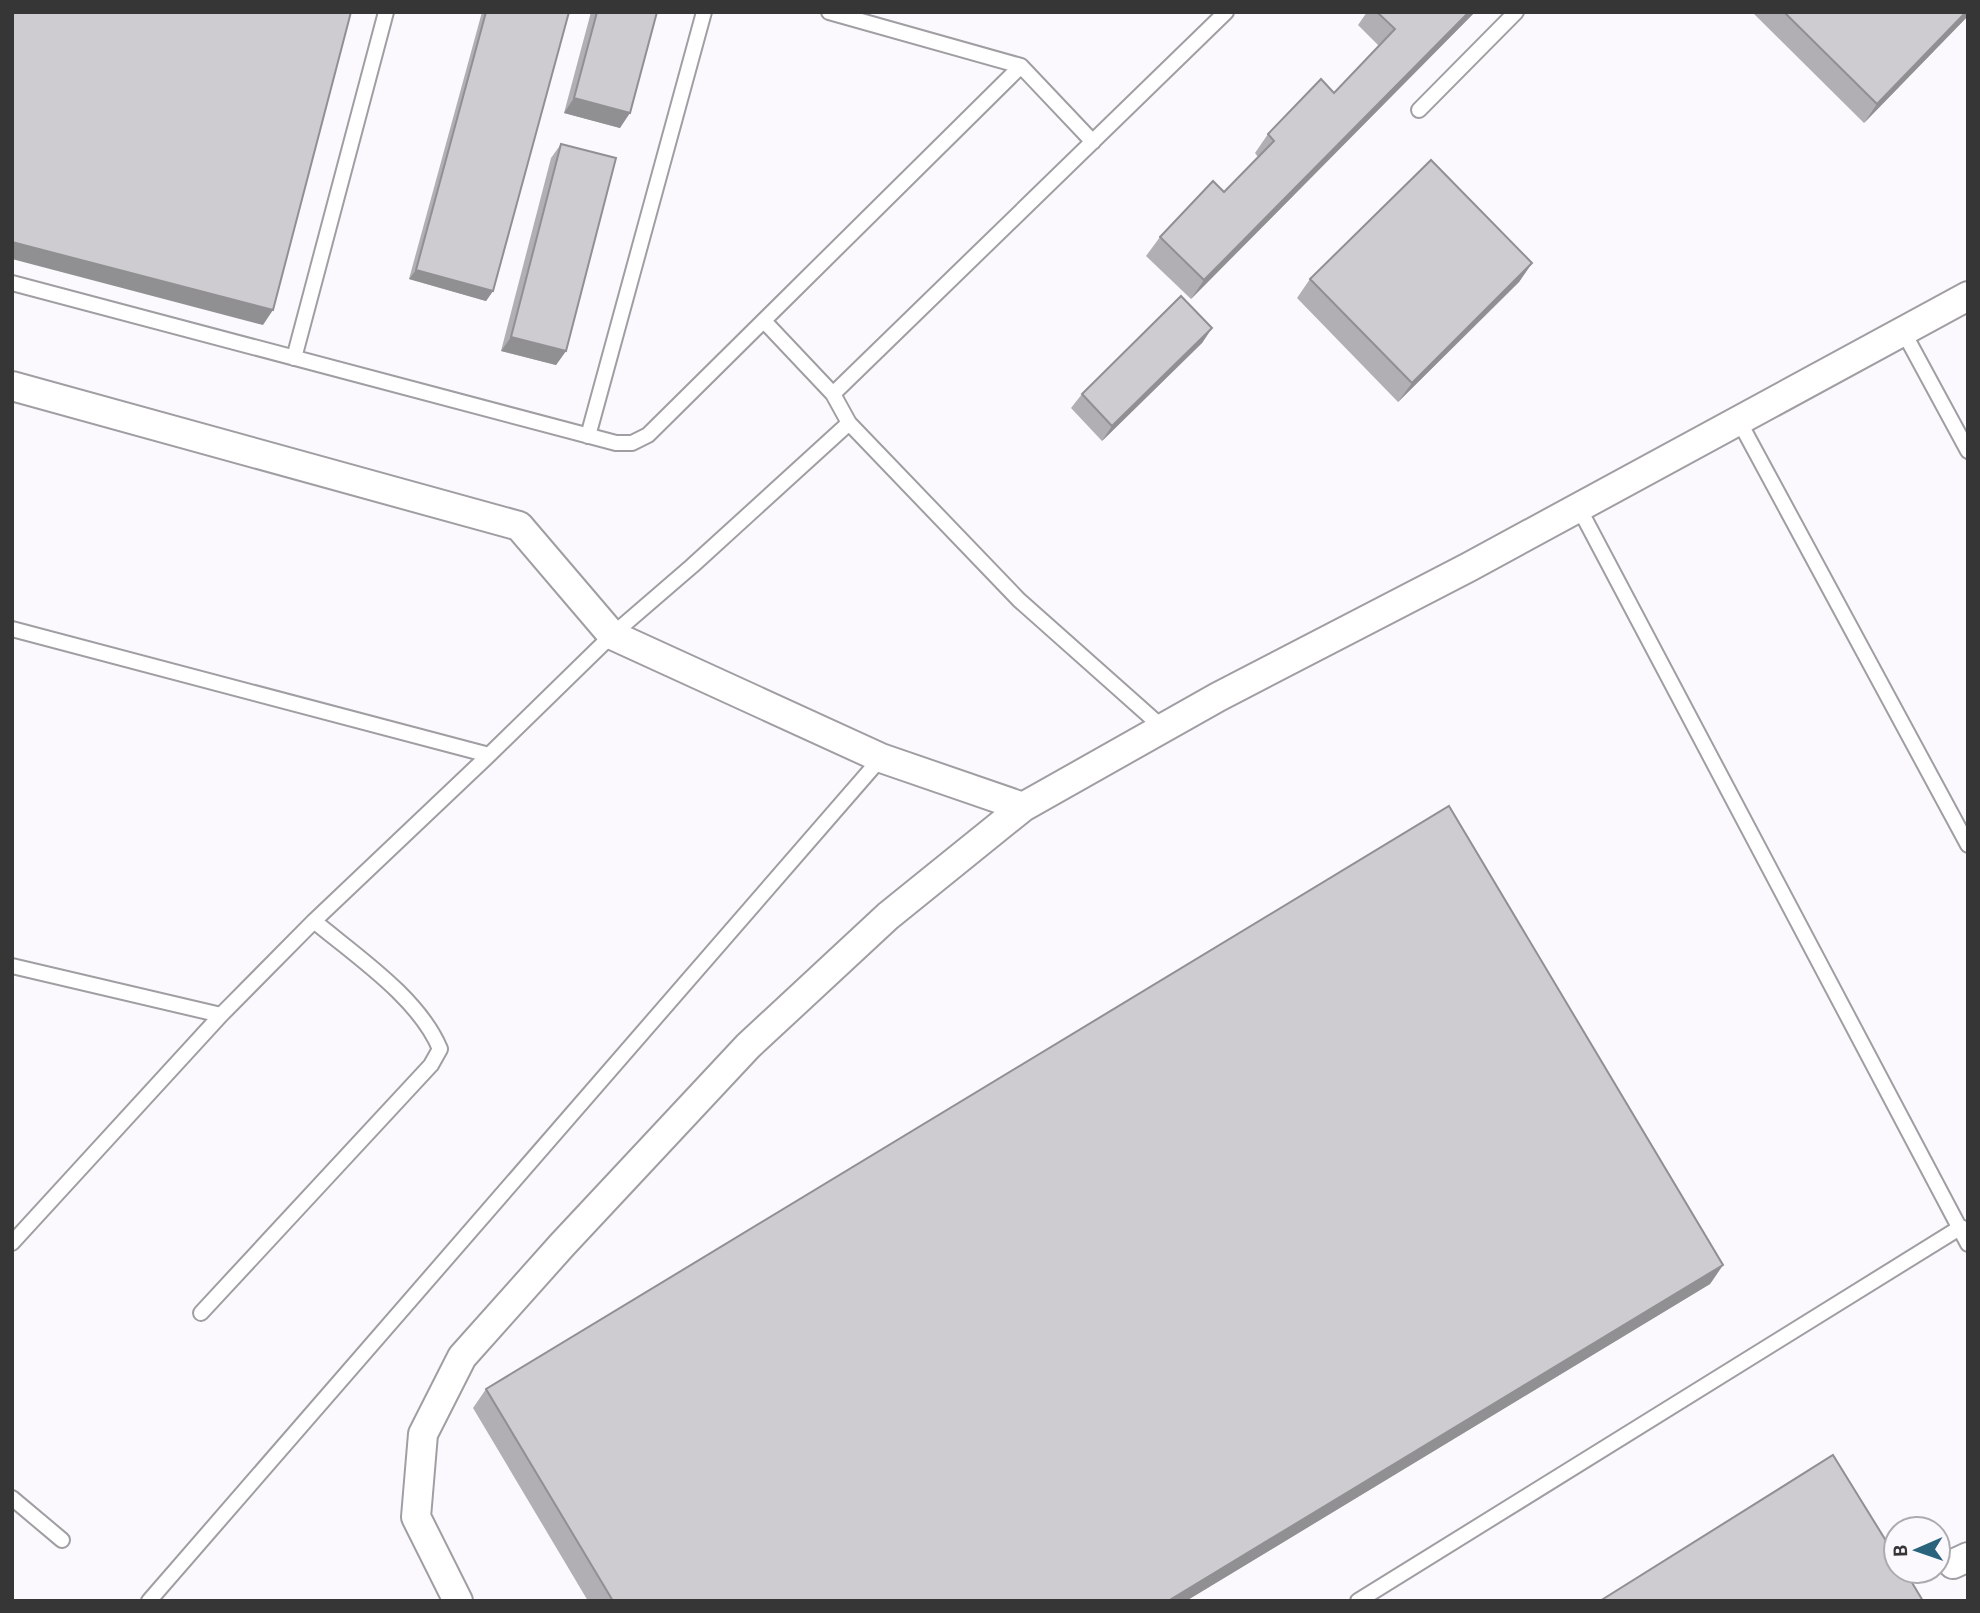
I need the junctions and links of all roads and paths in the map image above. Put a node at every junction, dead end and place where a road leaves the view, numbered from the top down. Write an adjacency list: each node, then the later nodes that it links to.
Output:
1 (386, 12): 13 (lane)
2 (704, 12): 18 (lane)
3 (829, 12): 6 (lane)
4 (1226, 12): 8 (lane)
5 (1516, 12): 7 (lane)
6 (1021, 66): 8 (lane); 11 (lane)
7 (1419, 110)
8 (1093, 142): 15 (lane)
9 (12, 283): 13 (lane)
10 (1968, 296): 12 (street)
11 (764, 321): 15 (lane); 18 (lane)
12 (1903, 331): 16 (street); 19 (lane)
13 (294, 358): 18 (lane)
14 (12, 386): 22 (street)
15 (833, 394): 17 (lane)
16 (1739, 421): 20 (street); 27 (lane)
17 (849, 423): 22 (lane); 23 (lane)
18 (588, 436)
19 (1968, 451)
20 (1579, 508): 23 (street); 31 (lane)
21 (12, 629): 24 (lane)
22 (612, 635): 24 (lane); 25 (street)
23 (1163, 728): 26 (street)
24 (489, 755): 28 (lane)
25 (881, 758): 26 (street); 37 (lane)
26 (1023, 807): 38 (street)
27 (1968, 845)
28 (314, 921): 30 (lane); 34 (lane)
29 (12, 966): 30 (lane)
30 (221, 1016): 32 (lane)
31 (1961, 1227): 33 (lane); 39 (lane)
32 (12, 1243)
33 (1968, 1244)
34 (201, 1313)
35 (12, 1498): 36 (lane)
36 (62, 1539)
37 (149, 1601)
38 (458, 1601)
39 (1358, 1601)

